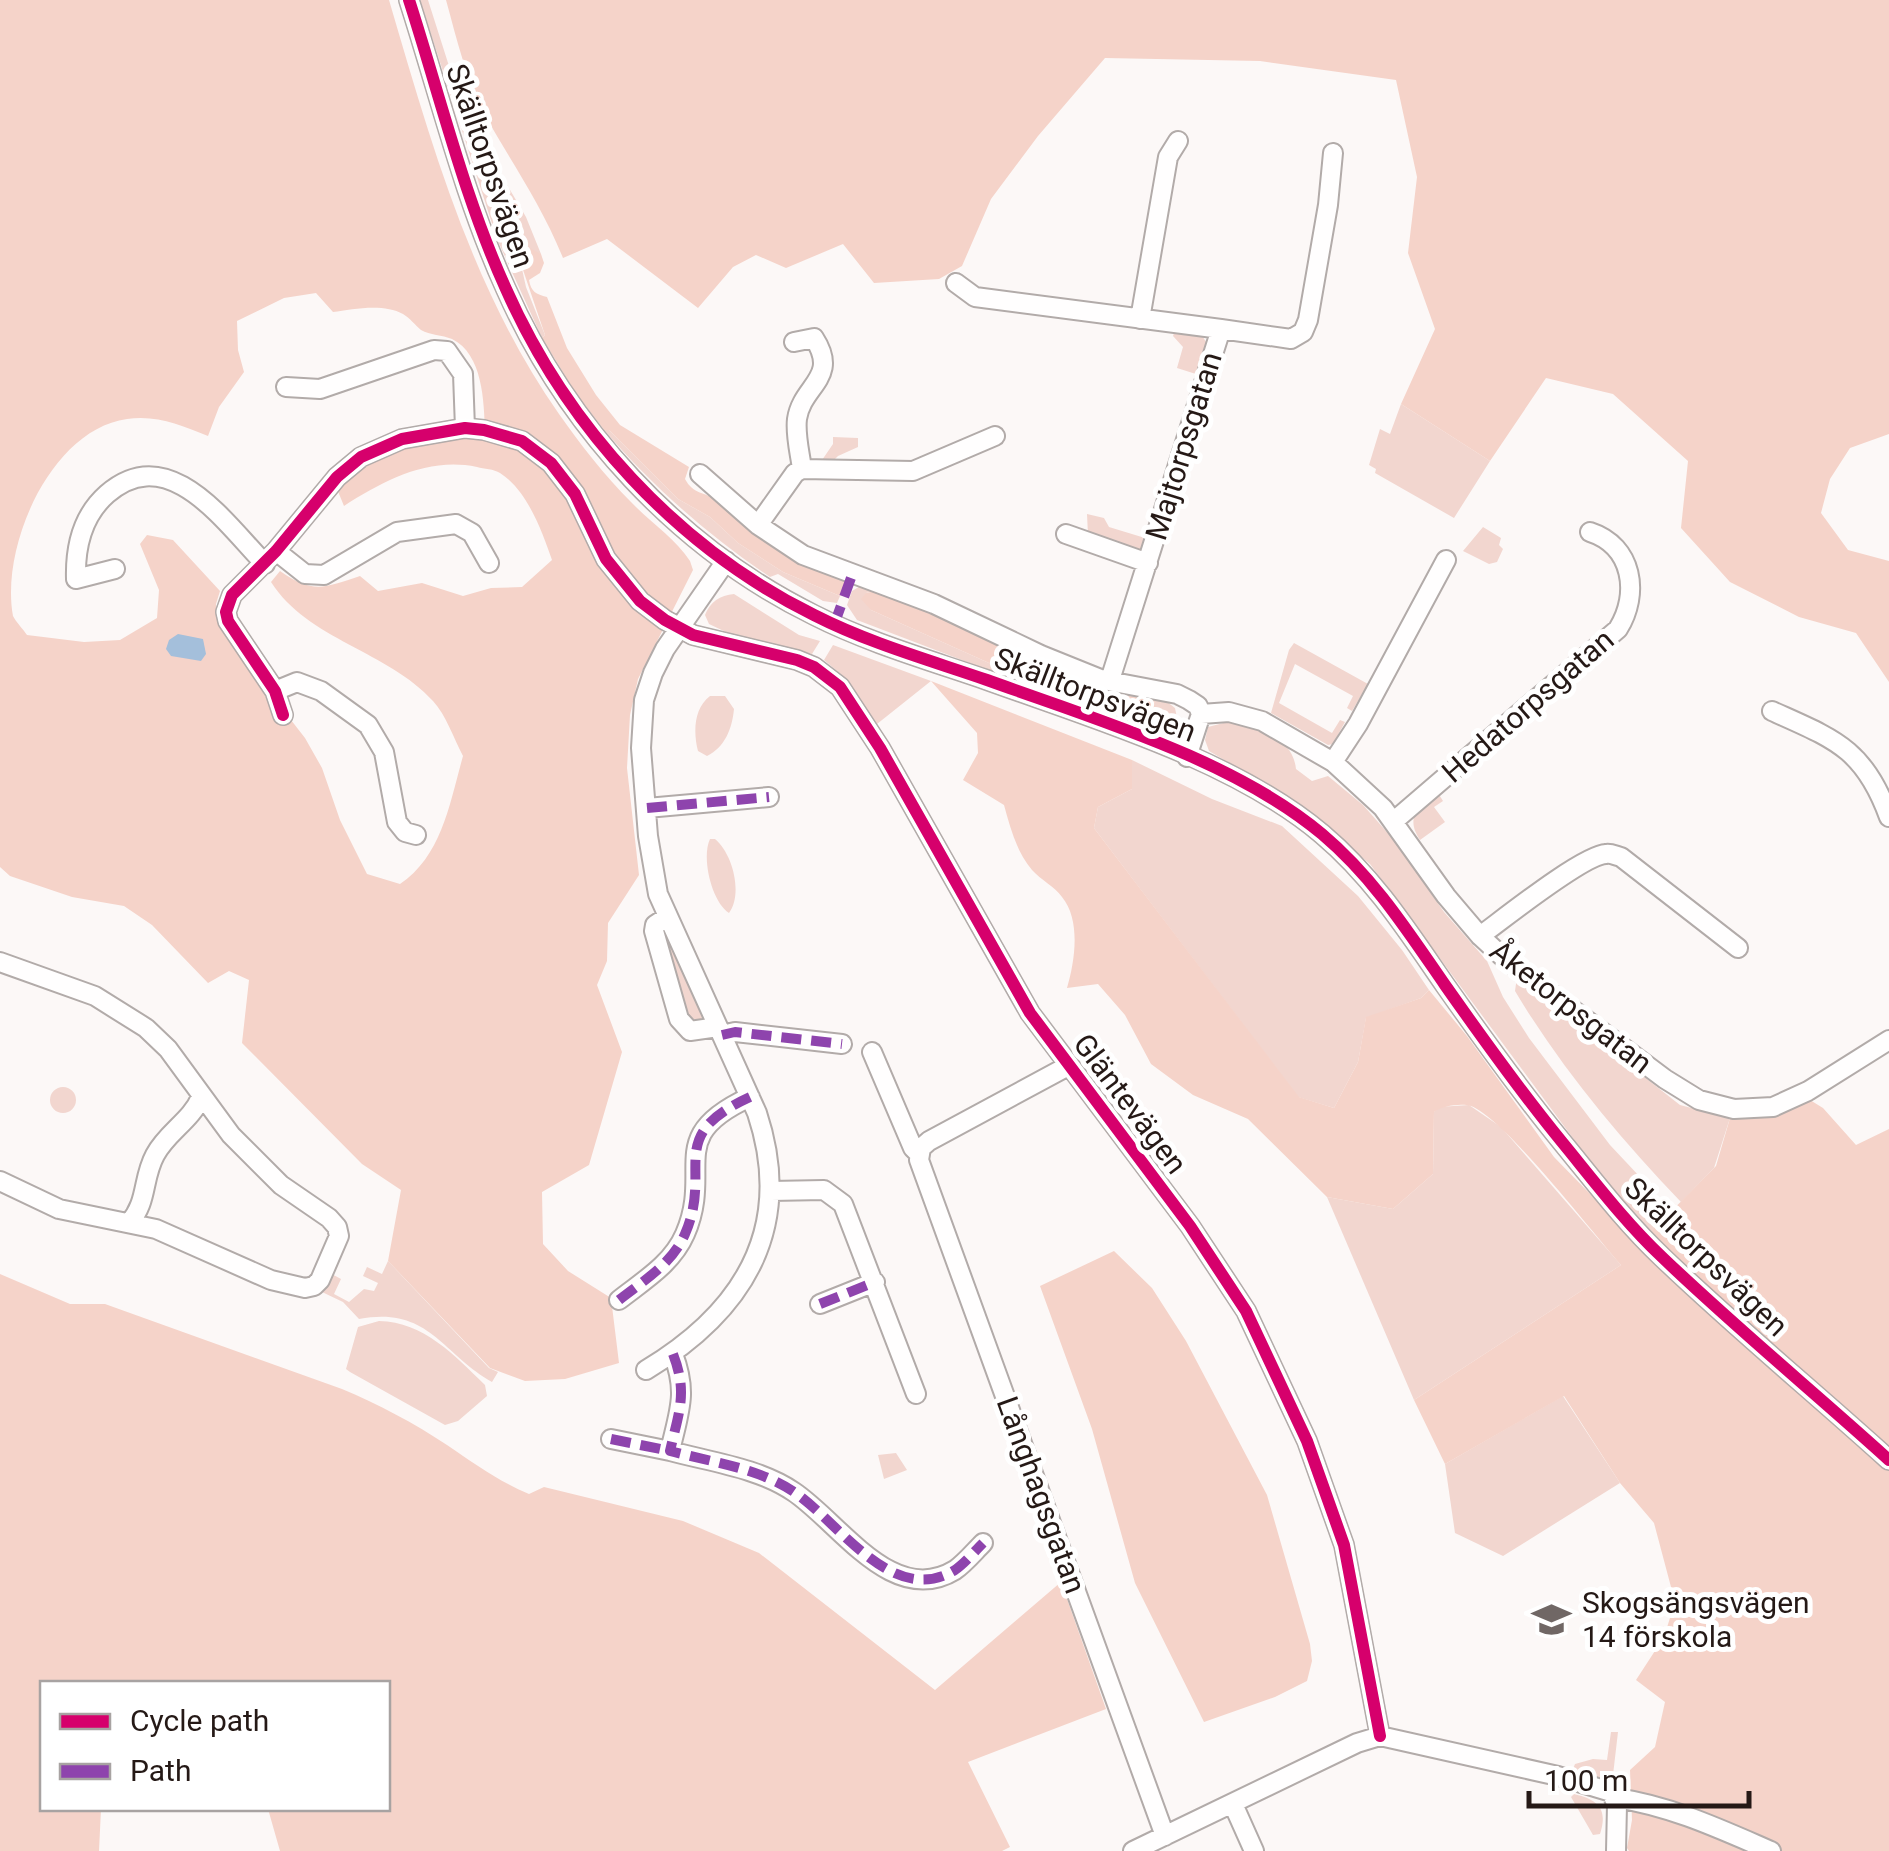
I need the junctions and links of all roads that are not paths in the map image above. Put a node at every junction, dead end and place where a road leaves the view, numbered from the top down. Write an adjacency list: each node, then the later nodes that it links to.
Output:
1 (410, 0): 18 (street, Skälltorpsvägen)
2 (1178, 142): 5 (street)
3 (1333, 153): 6 (street, Majtorpsgatan)
4 (956, 283): 5 (street, Majtorpsgatan)
5 (1140, 318): 6 (street, Majtorpsgatan)
6 (1221, 329): 20 (street, Majtorpsgatan)
7 (794, 342): 11 (street)
8 (286, 387): 9 (street)
9 (466, 428): 16 (street); 22 (street, Gläntevägen)
10 (995, 436): 11 (street)
11 (802, 469): 13 (street)
12 (700, 474): 13 (street, Åketorpsgatan)
13 (758, 524): 23 (street, Åketorpsgatan)
14 (1590, 532): 33 (street, Hedatorpsgatan)
15 (1066, 534): 20 (street, Majtorpsgatan)
16 (270, 558): 19 (street); 21 (street); 24 (street)
17 (1446, 560): 29 (street)
18 (726, 561): 22 (street); 28 (street, Skälltorpsvägen)
19 (488, 563)
20 (1148, 563): 23 (street, Majtorpsgatan)
21 (115, 569)
22 (680, 628): 31 (street); 43 (street, Gläntevägen)
23 (1110, 680): 27 (street, Åketorpsgatan)
24 (275, 691): 26 (street); 34 (street)
25 (1772, 712): 32 (street)
26 (283, 714)
27 (1201, 714): 28 (street); 29 (street, Åketorpsgatan)
28 (1186, 757): 58 (street, Skälltorpsvägen)
29 (1333, 762): 33 (street, Åketorpsgatan)
30 (769, 797): 31 (street)
31 (647, 808): 35 (street)
32 (1889, 817)
33 (1394, 821): 36 (street, Åketorpsgatan)
34 (416, 835)
35 (667, 917): 39 (street); 39 (street)
36 (1480, 936): 37 (street); 40 (street, Åketorpsgatan)
37 (1738, 948)
38 (0, 962): 45 (street)
39 (720, 1031): 41 (street); 44 (street)
40 (1889, 1040)
41 (842, 1044)
42 (872, 1052): 46 (street, Långhagsgatan)
43 (1068, 1066): 46 (street); 60 (street, Gläntevägen)
44 (750, 1098): 48 (street); 51 (street)
45 (202, 1107): 49 (street); 49 (street)
46 (919, 1154): 63 (street, Långhagsgatan)
47 (0, 1181): 49 (street)
48 (771, 1191): 50 (street); 53 (street)
49 (139, 1220)
50 (875, 1282): 52 (street); 55 (street)
51 (619, 1300)
52 (820, 1304)
53 (673, 1354): 54 (street); 57 (street)
54 (646, 1370)
55 (916, 1394)
56 (611, 1439): 57 (street)
57 (670, 1450): 59 (street)
58 (1889, 1460)
59 (983, 1543)
60 (1380, 1736): 61 (street); 62 (street)
61 (1616, 1798): 66 (street); 67 (street)
62 (1233, 1804): 63 (street); 65 (street)
63 (1166, 1836): 64 (street)
64 (1133, 1851)
65 (1254, 1851)
66 (1616, 1851)
67 (1770, 1851)

